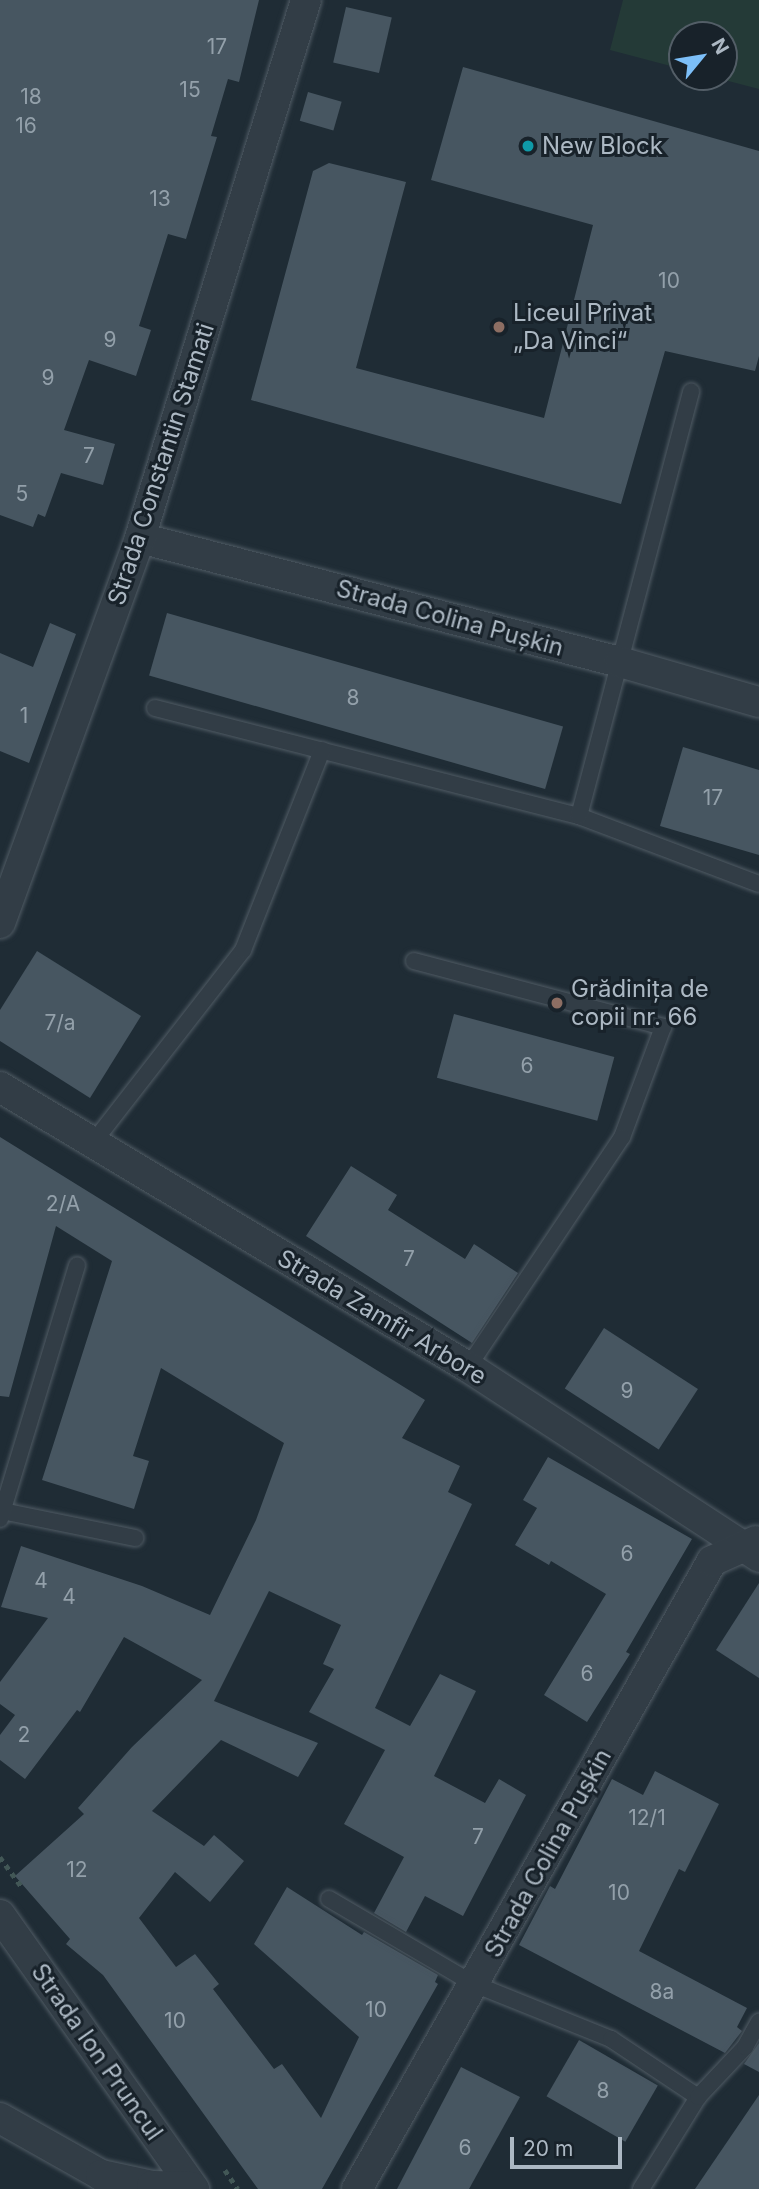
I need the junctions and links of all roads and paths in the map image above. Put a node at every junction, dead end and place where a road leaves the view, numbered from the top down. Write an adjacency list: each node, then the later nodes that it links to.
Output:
1 (306, 0): 3 (street, Strada Constantin Stamati)
2 (691, 392): 4 (lane)
3 (141, 538): 4 (street, Strada Colina Pușkin); 10 (street, Strada Constantin Stamati)
4 (620, 662): 5 (street, Strada Colina Pușkin); 8 (lane)
5 (759, 702)
6 (155, 709): 7 (lane)
7 (322, 750): 8 (lane); 13 (lane)
8 (579, 816): 9 (lane)
9 (759, 884)
10 (0, 923)
11 (414, 961): 15 (lane)
12 (0, 1087): 13 (street, Strada Zamfir Arbore)
13 (92, 1144): 15 (street, Strada Zamfir Arbore)
14 (77, 1265): 16 (lane)
15 (468, 1367): 18 (street, Strada Zamfir Arbore)
16 (1, 1515): 17 (lane)
17 (135, 1538)
18 (753, 1548): 21 (street, Strada Colina Pușkin)
19 (329, 1899): 21 (lane)
20 (0, 1915): 25 (street, Strada Ion Pruncul)
21 (474, 1984): 23 (lane); 26 (street, Strada Colina Pușkin)
22 (759, 2022): 23 (lane)
23 (698, 2097): 27 (lane)
24 (0, 2118): 25 (street)
25 (193, 2188)
26 (357, 2189)
27 (641, 2189)

